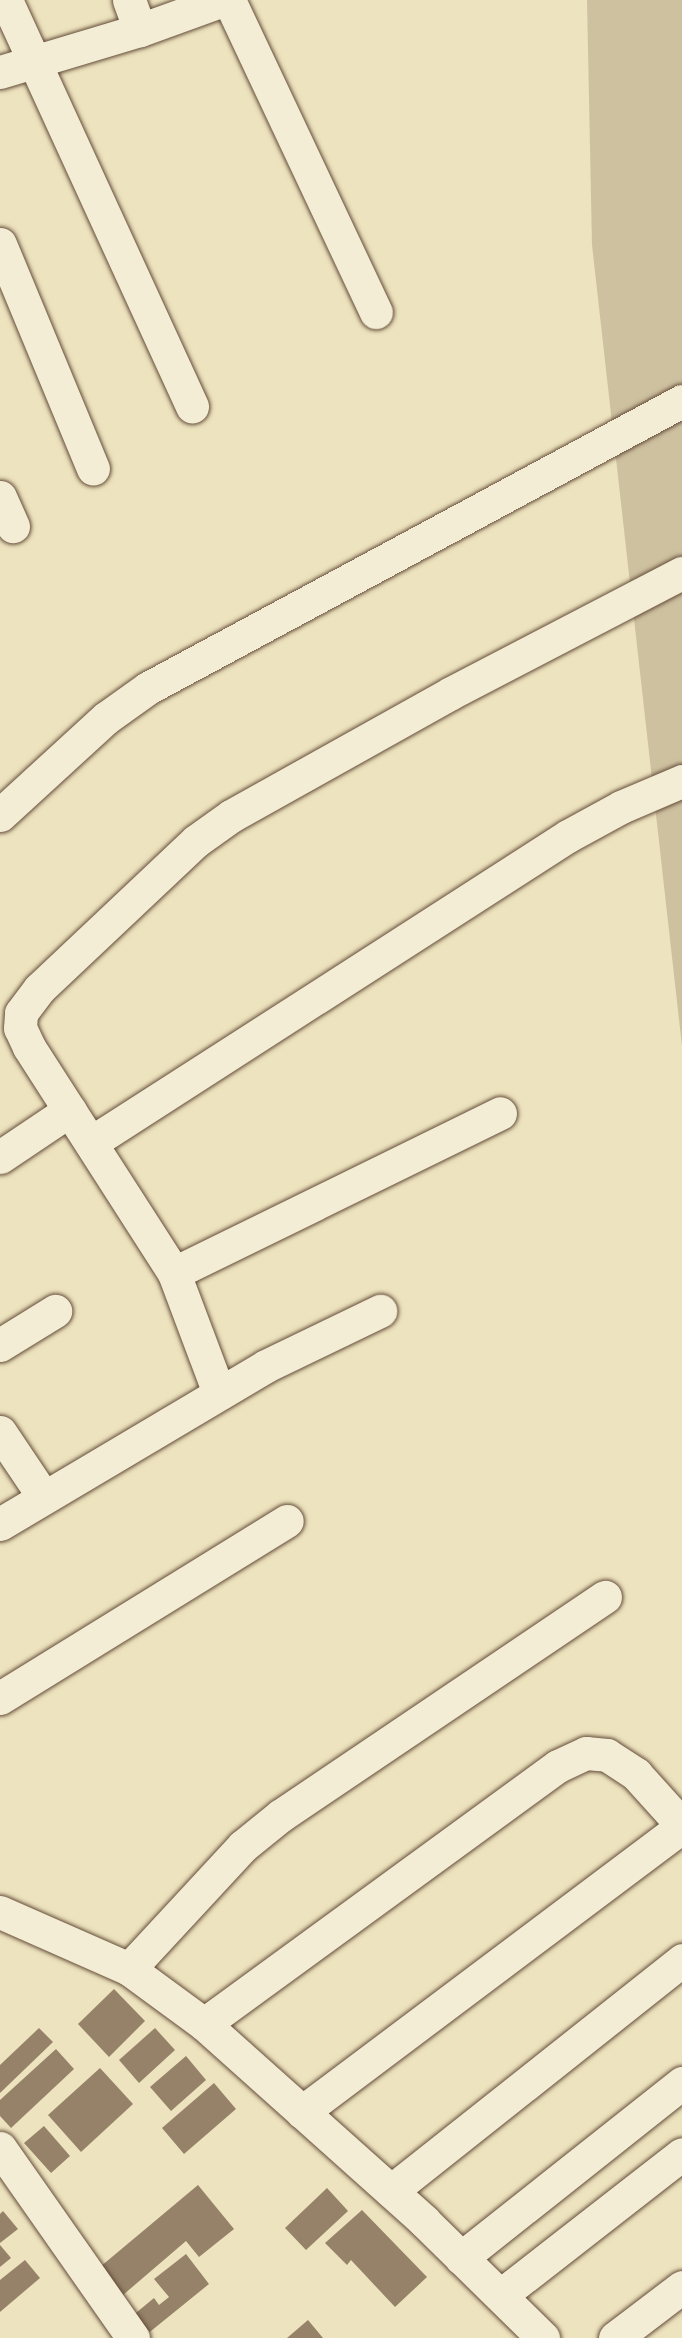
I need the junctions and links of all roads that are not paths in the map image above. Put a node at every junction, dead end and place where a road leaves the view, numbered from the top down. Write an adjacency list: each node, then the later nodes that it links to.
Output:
1 (6, 0): 5 (street)
2 (223, 0): 4 (street)
3 (228, 0): 8 (street)
4 (135, 15): 5 (street)
5 (32, 60): 6 (street); 10 (street)
6 (0, 72)
7 (0, 244): 11 (street)
8 (376, 312)
9 (682, 401): 14 (street)
10 (192, 407)
11 (93, 468)
12 (682, 573): 15 (street)
13 (682, 781): 18 (street)
14 (0, 815)
15 (10, 1003): 16 (street)
16 (70, 1110): 18 (street); 19 (street)
17 (500, 1113): 20 (street)
18 (92, 1142): 20 (street)
19 (0, 1157)
20 (174, 1273): 24 (street)
21 (55, 1311): 23 (street)
22 (380, 1311): 24 (street)
23 (0, 1345)
24 (219, 1393): 26 (street)
25 (0, 1432): 26 (street)
26 (44, 1496): 28 (street)
27 (287, 1521): 30 (street)
28 (0, 1524)
29 (605, 1597): 34 (street)
30 (0, 1698)
31 (682, 1826): 35 (street); 37 (street)
32 (0, 1912): 34 (street)
33 (682, 1960): 40 (street)
34 (129, 1969): 35 (street)
35 (204, 2024): 37 (street)
36 (682, 2083): 41 (street)
37 (302, 2112): 40 (street)
38 (0, 2148): 44 (street)
39 (682, 2154): 43 (street)
40 (391, 2192): 41 (street)
41 (461, 2258): 43 (street)
42 (682, 2287): 46 (street)
43 (501, 2295): 45 (street)
44 (133, 2338)
45 (543, 2338)
46 (615, 2338)

